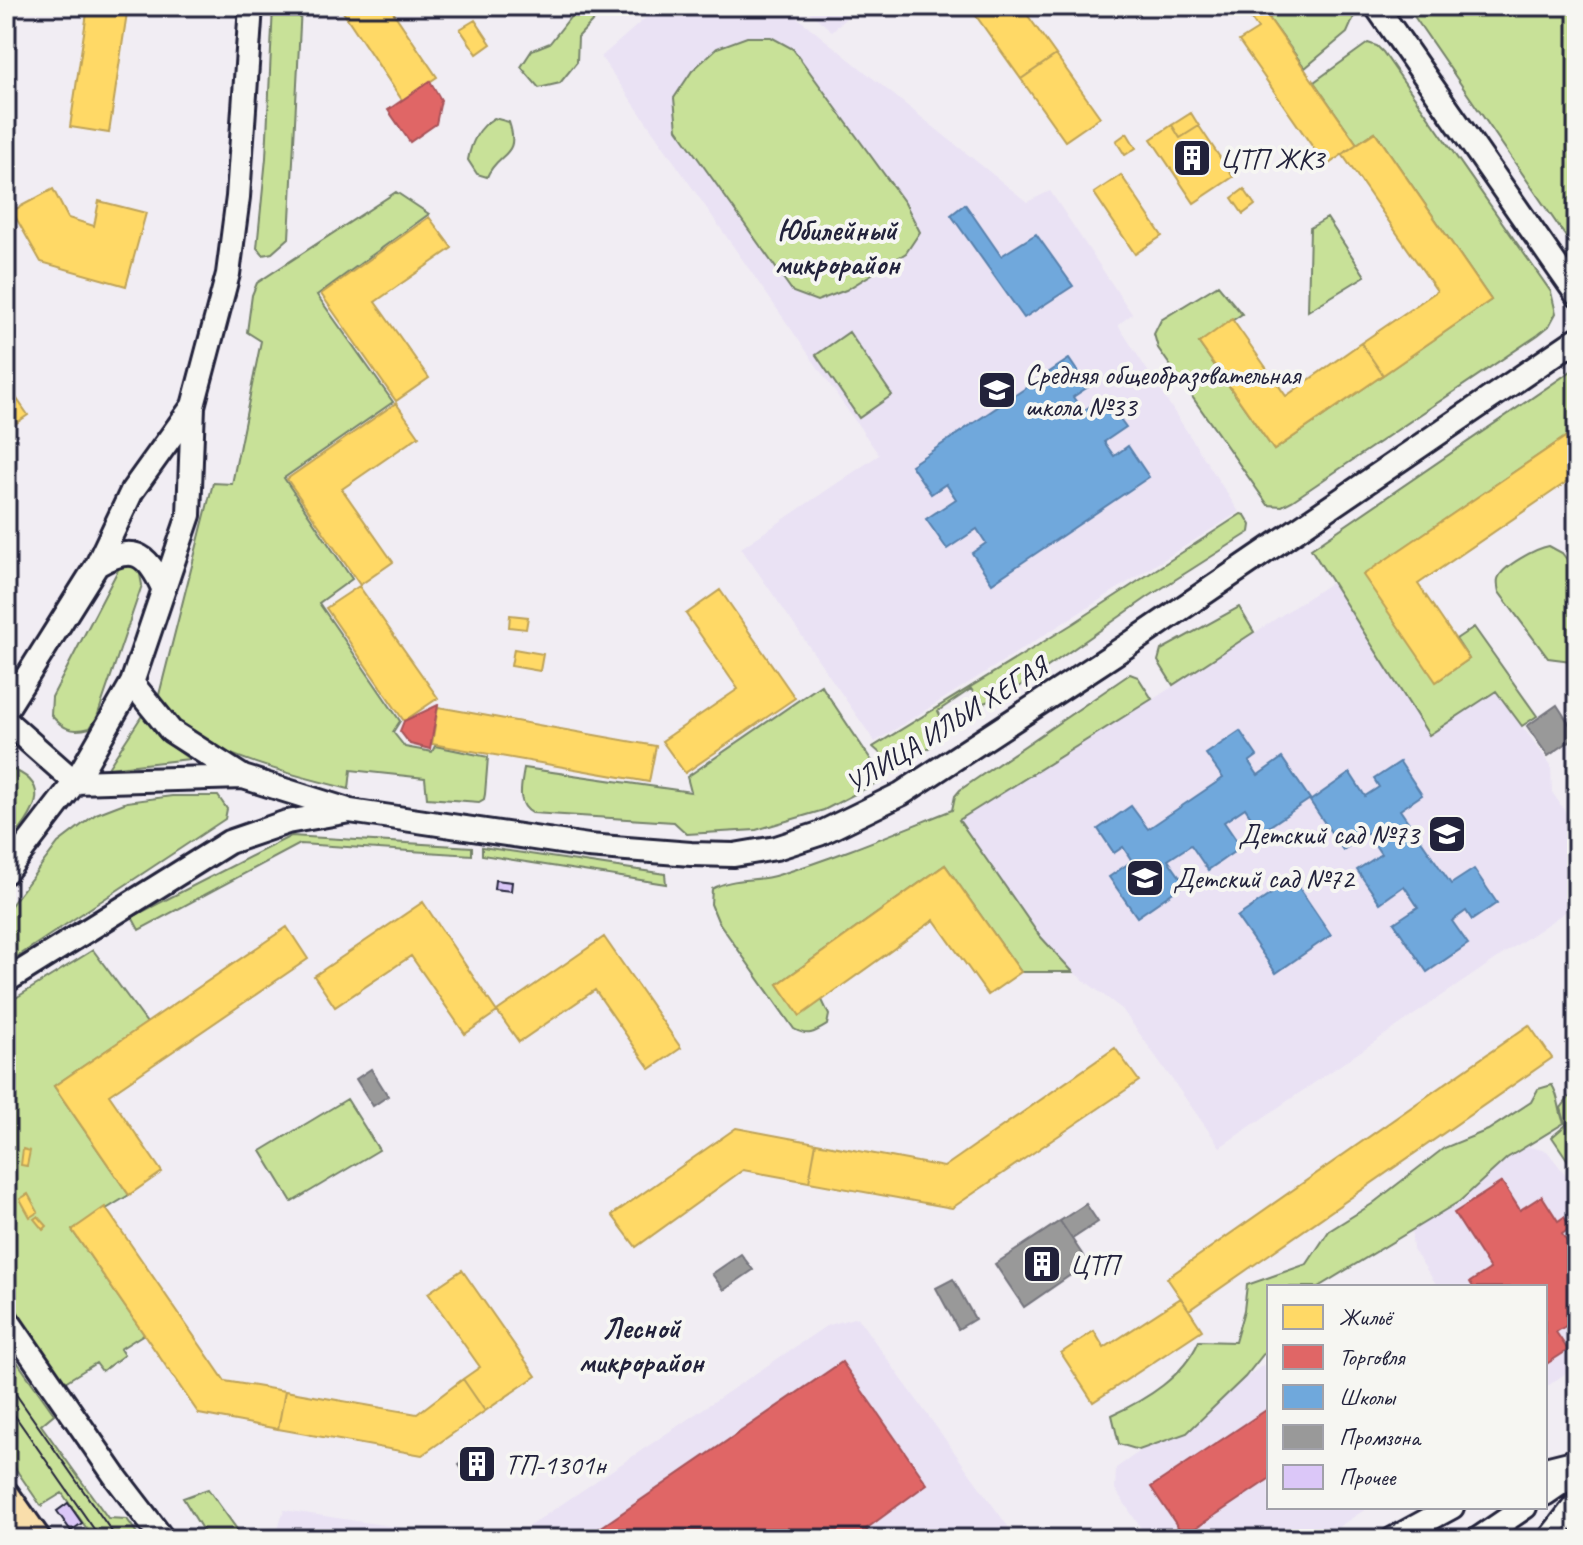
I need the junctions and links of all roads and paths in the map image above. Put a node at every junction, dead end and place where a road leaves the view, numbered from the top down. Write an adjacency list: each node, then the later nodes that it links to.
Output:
1 (251, 6): 5 (main road)
2 (1376, 6): 3 (main road)
3 (1577, 295)
4 (1577, 339): 13 (main road, УЛИЦА ИЛЬИ ХЕГАЯ)
5 (193, 406): 6 (main road); 7 (main road)
6 (97, 565): 7 (main road); 9 (main road)
7 (163, 588): 8 (main road)
8 (132, 683): 11 (main road); 12 (main road)
9 (6, 710)
10 (6, 721): 12 (main road)
11 (243, 777): 12 (main road); 13 (main road)
12 (75, 782): 14 (main road)
13 (350, 811): 15 (main road, УЛИЦА ИЛЬИ ХЕГАЯ)
14 (6, 872)
15 (6, 981)
16 (6, 1318): 26 (main road)
17 (1577, 1461): 18 (main road)
18 (1547, 1468)
19 (1577, 1472): 20 (main road)
20 (1547, 1493)
21 (6, 1495): 25 (main road)
22 (1577, 1503): 29 (main road)
23 (1448, 1509): 27 (main road)
24 (1522, 1509): 28 (main road)
25 (37, 1539)
26 (163, 1539)
27 (1393, 1539)
28 (1478, 1539)
29 (1549, 1539)

